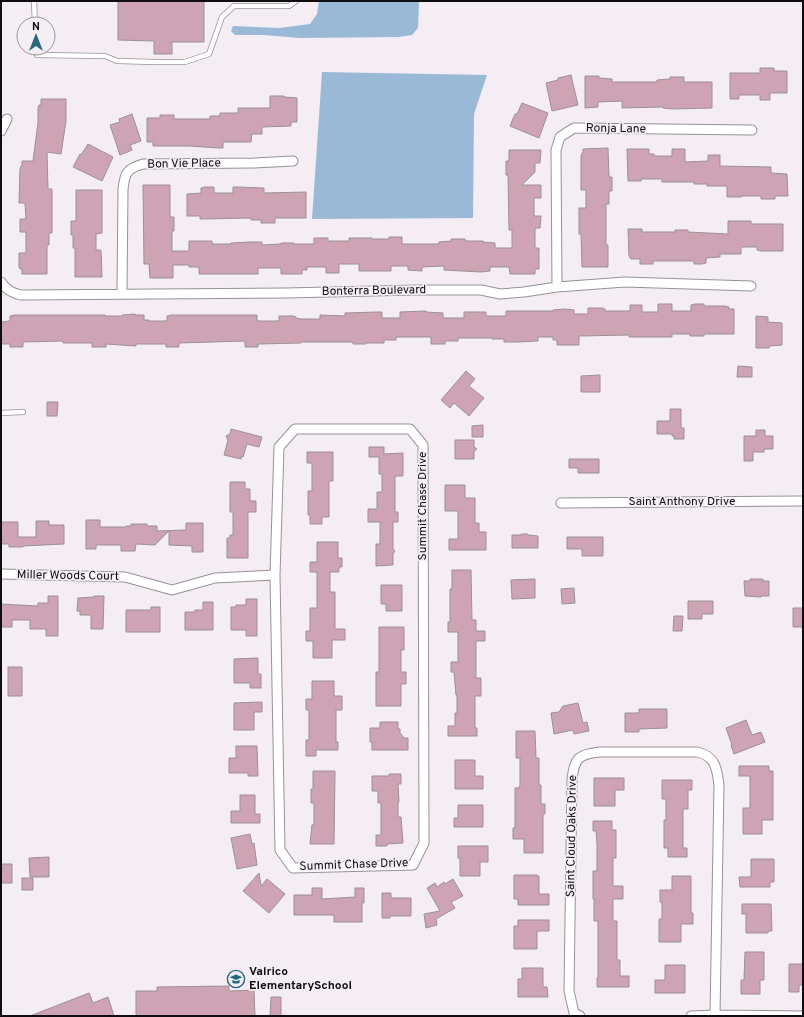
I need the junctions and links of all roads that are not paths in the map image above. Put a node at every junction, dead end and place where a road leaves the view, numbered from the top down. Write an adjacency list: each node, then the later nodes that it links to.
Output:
1 (34, 1): 3 (lane)
2 (296, 1): 4 (lane)
3 (35, 16)
4 (56, 55)
5 (7, 119): 7 (street)
6 (752, 130): 11 (street, Ronja Lane)
7 (1, 131)
8 (293, 161): 12 (street, Bon Vie Place)
9 (1, 282): 12 (street, Bonterra Boulevard)
10 (751, 286): 11 (street, Bonterra Boulevard)
11 (557, 287): 12 (street, Bonterra Boulevard)
12 (122, 293)
13 (22, 412): 14 (lane)
14 (1, 413)
15 (803, 501): 16 (street, Saint Anthony Drive)
16 (561, 503)
17 (1, 574): 18 (street, Miller Woods Court)
18 (275, 575): 18 (street, Summit Chase Drive)
19 (715, 1015): 20 (street, Saint Cloud Oaks Drive); 21 (street); 22 (street)
20 (580, 1016)
21 (691, 1016)
22 (803, 1016)

